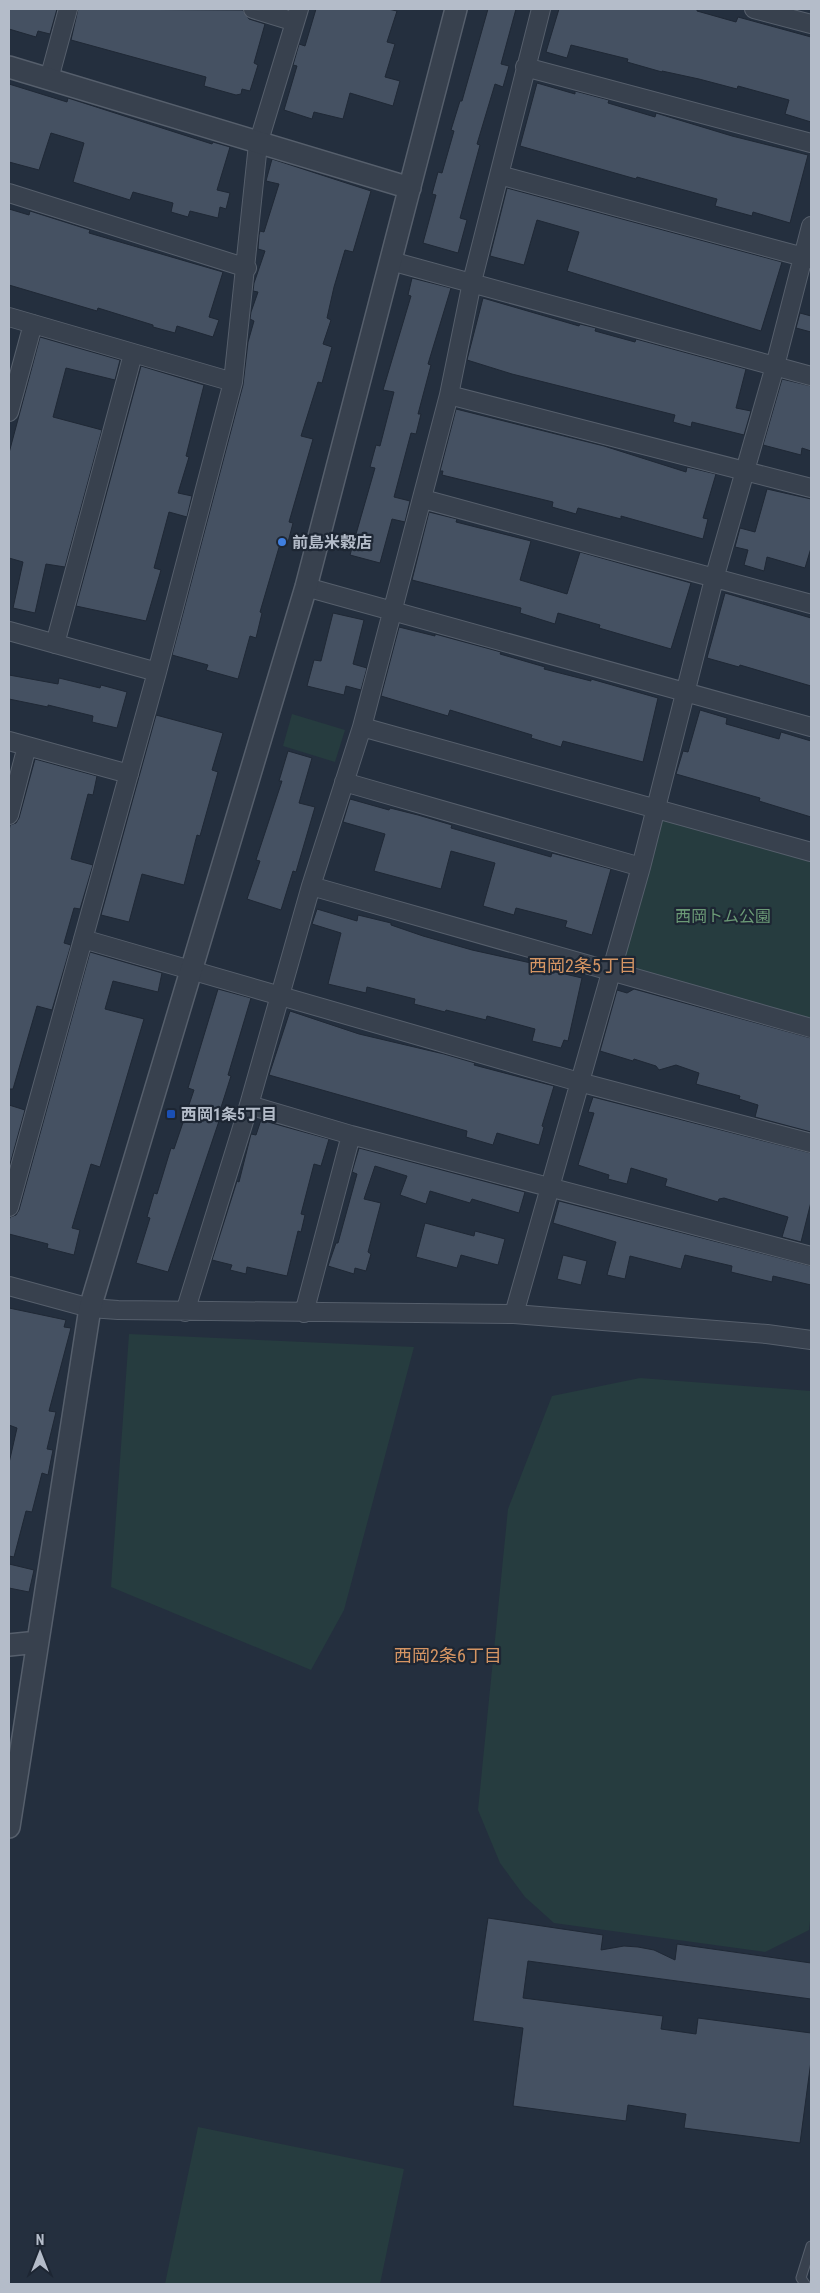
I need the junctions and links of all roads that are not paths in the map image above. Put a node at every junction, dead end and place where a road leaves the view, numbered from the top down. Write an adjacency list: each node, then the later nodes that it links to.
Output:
1 (68, 9): 10 (street)
2 (253, 9): 6 (street)
3 (456, 9): 14 (street)
4 (541, 9): 9 (street)
5 (754, 9): 7 (street)
6 (297, 15): 12 (street)
7 (810, 20)
8 (9, 67): 10 (street)
9 (525, 67): 11 (street); 13 (street)
10 (49, 78): 12 (street)
11 (811, 143)
12 (258, 144): 14 (street); 19 (street)
13 (499, 175): 17 (street); 20 (street)
14 (410, 188): 18 (street)
15 (9, 193): 19 (street)
16 (811, 226): 17 (street)
17 (807, 258): 24 (street)
18 (391, 261): 20 (street); 33 (street)
19 (246, 268): 26 (street)
20 (472, 282): 24 (street); 27 (street)
21 (9, 317): 22 (street)
22 (33, 324): 23 (street); 28 (street)
23 (133, 354): 26 (street); 37 (street)
24 (775, 366): 25 (street); 29 (street)
25 (811, 376)
26 (233, 382): 38 (street)
27 (449, 395): 29 (street); 31 (street)
28 (9, 412)
29 (744, 471): 30 (street); 32 (street)
30 (811, 488)
31 (423, 499): 32 (street); 35 (street)
32 (714, 579): 34 (street); 39 (street)
33 (306, 587): 35 (street); 52 (street)
34 (811, 604)
35 (392, 610): 39 (street); 40 (street)
36 (9, 631): 37 (street)
37 (55, 644): 38 (street)
38 (157, 672): 44 (street)
39 (686, 692): 41 (street); 46 (street)
40 (362, 727): 45 (street); 46 (street)
41 (811, 727)
42 (9, 741): 43 (street)
43 (27, 746): 44 (street); 47 (street)
44 (129, 774): 51 (street)
45 (344, 782): 49 (street); 50 (street)
46 (656, 809): 48 (street); 49 (street)
47 (9, 815)
48 (811, 852)
49 (641, 867): 53 (street)
50 (311, 886): 53 (street); 54 (street)
51 (83, 939): 52 (street); 60 (street)
52 (192, 970): 54 (street); 65 (street)
53 (611, 972): 55 (street); 56 (street)
54 (280, 995): 56 (street); 57 (street)
55 (811, 1028)
56 (579, 1082): 59 (street); 61 (street)
57 (249, 1105): 58 (street); 66 (street)
58 (351, 1136): 61 (street); 67 (street)
59 (811, 1143)
60 (14, 1166): 62 (street)
61 (550, 1187): 63 (street); 68 (street)
62 (9, 1207)
63 (811, 1256)
64 (9, 1286): 65 (street)
65 (90, 1308): 66 (street); 70 (street)
66 (185, 1312): 67 (street)
67 (304, 1312): 68 (street)
68 (514, 1314): 69 (street)
69 (811, 1340)
70 (38, 1642): 71 (street); 72 (street)
71 (9, 1645)
72 (9, 1827)
73 (811, 2246): 74 (lane)
74 (805, 2284)

